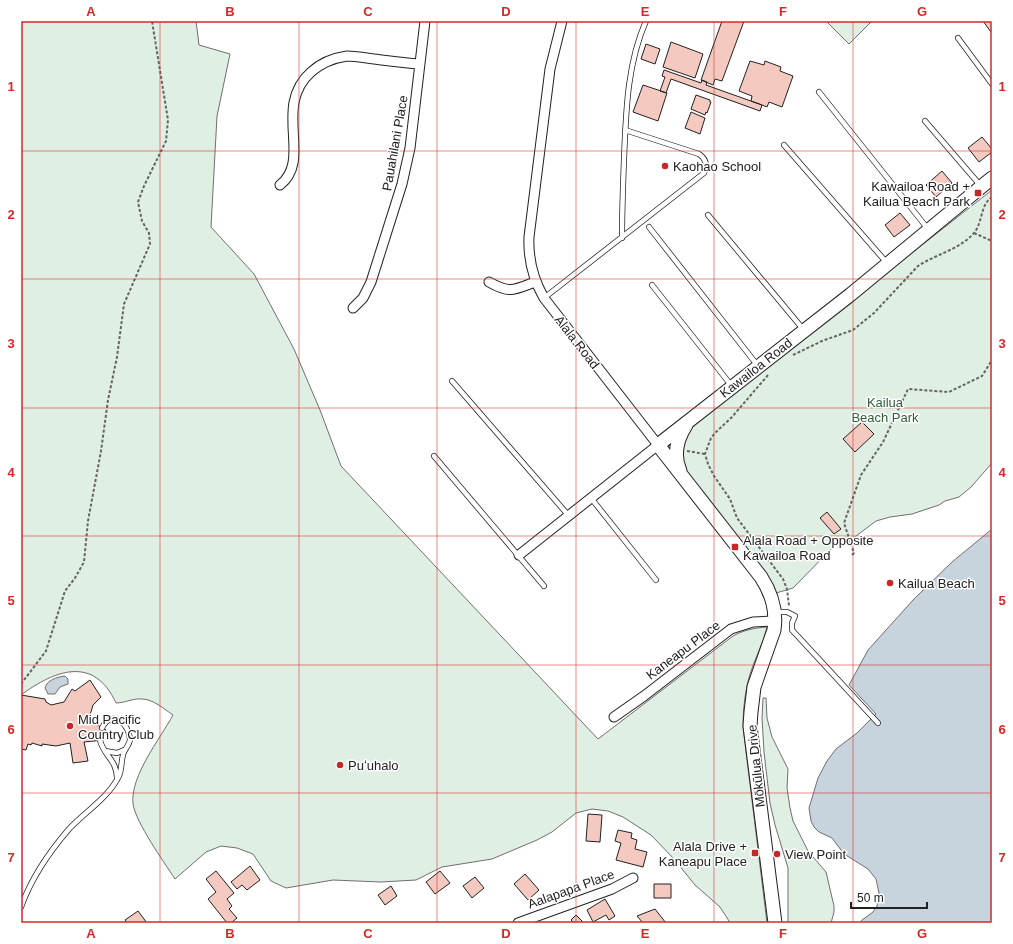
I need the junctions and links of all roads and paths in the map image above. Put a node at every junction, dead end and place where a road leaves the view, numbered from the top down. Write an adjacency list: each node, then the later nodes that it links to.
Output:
1 (152, 21): 49 (path)
2 (425, 21): 6 (street, Pauahilani Place)
3 (562, 21): 24 (street, Alala Road)
4 (646, 21): 10 (lane)
5 (958, 38): 7 (lane)
6 (420, 64): 13 (street); 27 (street, Pauahilani Place)
7 (992, 84)
8 (818, 92): 18 (lane)
9 (925, 121): 14 (lane)
10 (625, 130): 20 (lane); 20 (lane)
11 (784, 145): 22 (lane)
12 (992, 178): 14 (street, Kawailoa Road)
13 (280, 185)
14 (981, 187): 18 (street, Kawailoa Road)
15 (992, 197): 19 (path)
16 (708, 215): 28 (lane)
17 (649, 227): 31 (lane)
18 (929, 230): 22 (street, Kawailoa Road)
19 (974, 233): 21 (path); 29 (path)
20 (622, 238): 26 (lane)
21 (992, 241)
22 (888, 264): 28 (street, Kawailoa Road)
23 (489, 282): 24 (street)
24 (535, 282): 26 (street, Alala Road)
25 (652, 284): 34 (lane)
26 (544, 298): 36 (street, Alala Road)
27 (353, 308)
28 (804, 331): 31 (street, Kawailoa Road)
29 (792, 356)
30 (992, 360): 44 (path)
31 (758, 366): 34 (street, Kawailoa Road)
32 (769, 373): 38 (path)
33 (452, 381): 42 (lane)
34 (732, 387): 35 (street, Kawailoa Road)
35 (689, 422): 36 (street, Kawailoa Road); 37 (street)
36 (658, 445): 40 (street, Alala Road); 41 (street, Kawailoa Road)
37 (676, 450): 38 (path); 40 (street)
38 (705, 454): 47 (path)
39 (434, 456): 43 (lane)
40 (682, 476): 48 (street, Alala Road)
41 (591, 498): 42 (street, Kawailoa Road); 45 (lane)
42 (569, 516): 43 (street, Kawailoa Road)
43 (519, 555): 46 (lane)
44 (852, 555)
45 (656, 580)
46 (544, 586)
47 (789, 612): 48 (lane); 51 (lane)
48 (775, 617): 50 (street, Kaneapu Place); 60 (street, Mōkūlua Drive)
49 (21, 684)
50 (614, 717)
51 (878, 723)
52 (102, 728): 54 (lane)
53 (100, 740): 55 (lane)
54 (125, 750): 55 (lane); 56 (lane)
55 (105, 751): 56 (lane)
56 (117, 780): 58 (lane)
57 (633, 878): 59 (street, Aalapapa Place)
58 (21, 907)
59 (518, 923)
60 (775, 923)

